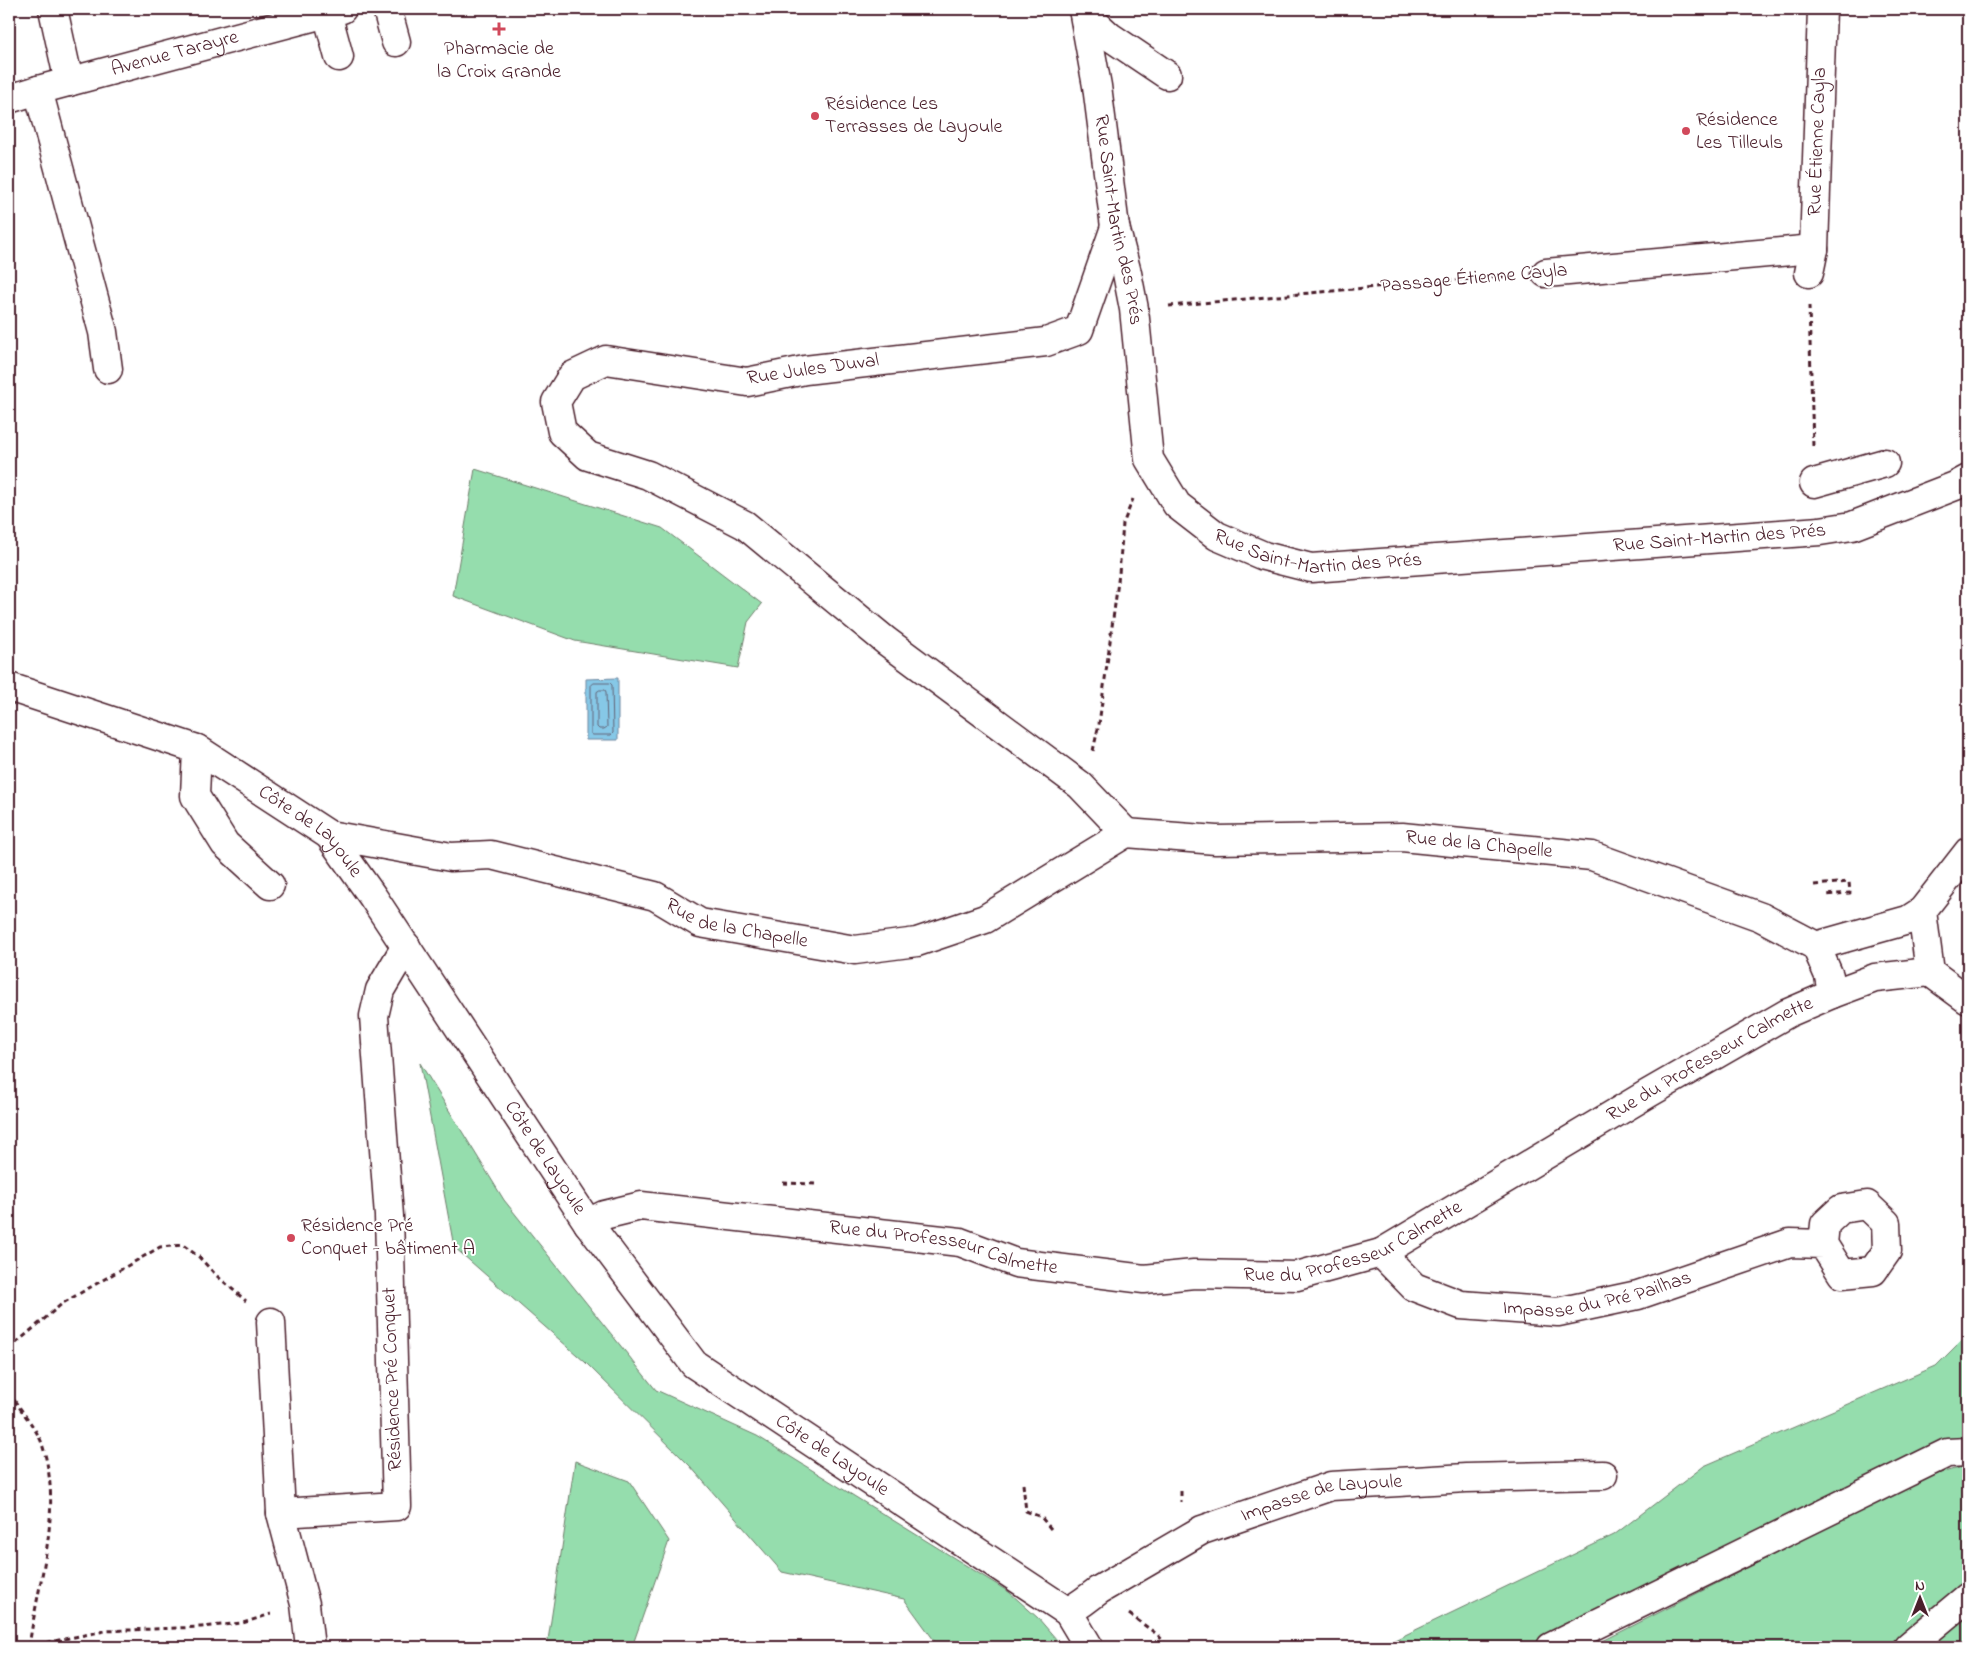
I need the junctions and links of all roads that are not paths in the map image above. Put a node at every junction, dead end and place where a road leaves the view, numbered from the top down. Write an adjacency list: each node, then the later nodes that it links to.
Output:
1 (53, 9): 10 (street)
2 (386, 9): 7 (street)
3 (1822, 9): 14 (street, Rue Étienne Cayla)
4 (335, 11): 6 (street, Avenue Tarayre); 8 (street)
5 (1084, 11): 9 (street); 13 (street, Rue Saint-Martin des Prés)
6 (280, 17): 10 (street, Avenue Tarayre)
7 (396, 42)
8 (339, 57)
9 (1167, 75)
10 (69, 82): 11 (street, Avenue Tarayre)
11 (38, 90): 12 (street, Avenue Tarayre); 16 (street)
12 (9, 99)
13 (1115, 227): 18 (street, Rue Saint-Martin des Prés); 22 (street, Rue Jules Duval)
14 (1811, 261): 15 (street, Passage Étienne Cayla)
15 (1546, 273)
16 (108, 369)
17 (1885, 463): 19 (street)
18 (1968, 479)
19 (1814, 483)
20 (12, 692): 21 (street, Côte de Layoule)
21 (198, 749): 23 (street, Côte de Layoule); 25 (street)
22 (1126, 834): 23 (street, Rue de la Chapelle); 28 (street, Rue de la Chapelle)
23 (329, 836): 27 (street, Côte de Layoule)
24 (1968, 852): 26 (street)
25 (270, 885)
26 (1922, 911): 28 (street); 29 (street)
27 (406, 946): 32 (street, Côte de Layoule); 38 (street, Résidence Pré Conquet)
28 (1816, 946): 30 (street, Rue du Professeur Calmette)
29 (1930, 972): 30 (street); 31 (street)
30 (1832, 994): 34 (street, Rue du Professeur Calmette)
31 (1968, 1000)
32 (588, 1223): 34 (street, Rue du Professeur Calmette); 40 (street, Côte de Layoule)
33 (1823, 1244): 34 (street, Impasse du Pré Pailhas)
34 (1381, 1254)
35 (271, 1322): 38 (street)
36 (1968, 1452): 43 (street)
37 (1603, 1475): 40 (street, Impasse de Layoule)
38 (281, 1513): 41 (street)
39 (1968, 1597): 44 (street)
40 (1068, 1612): 42 (street, Côte de Layoule)
41 (310, 1647)
42 (1089, 1647)
43 (1551, 1647)
44 (1908, 1647)

